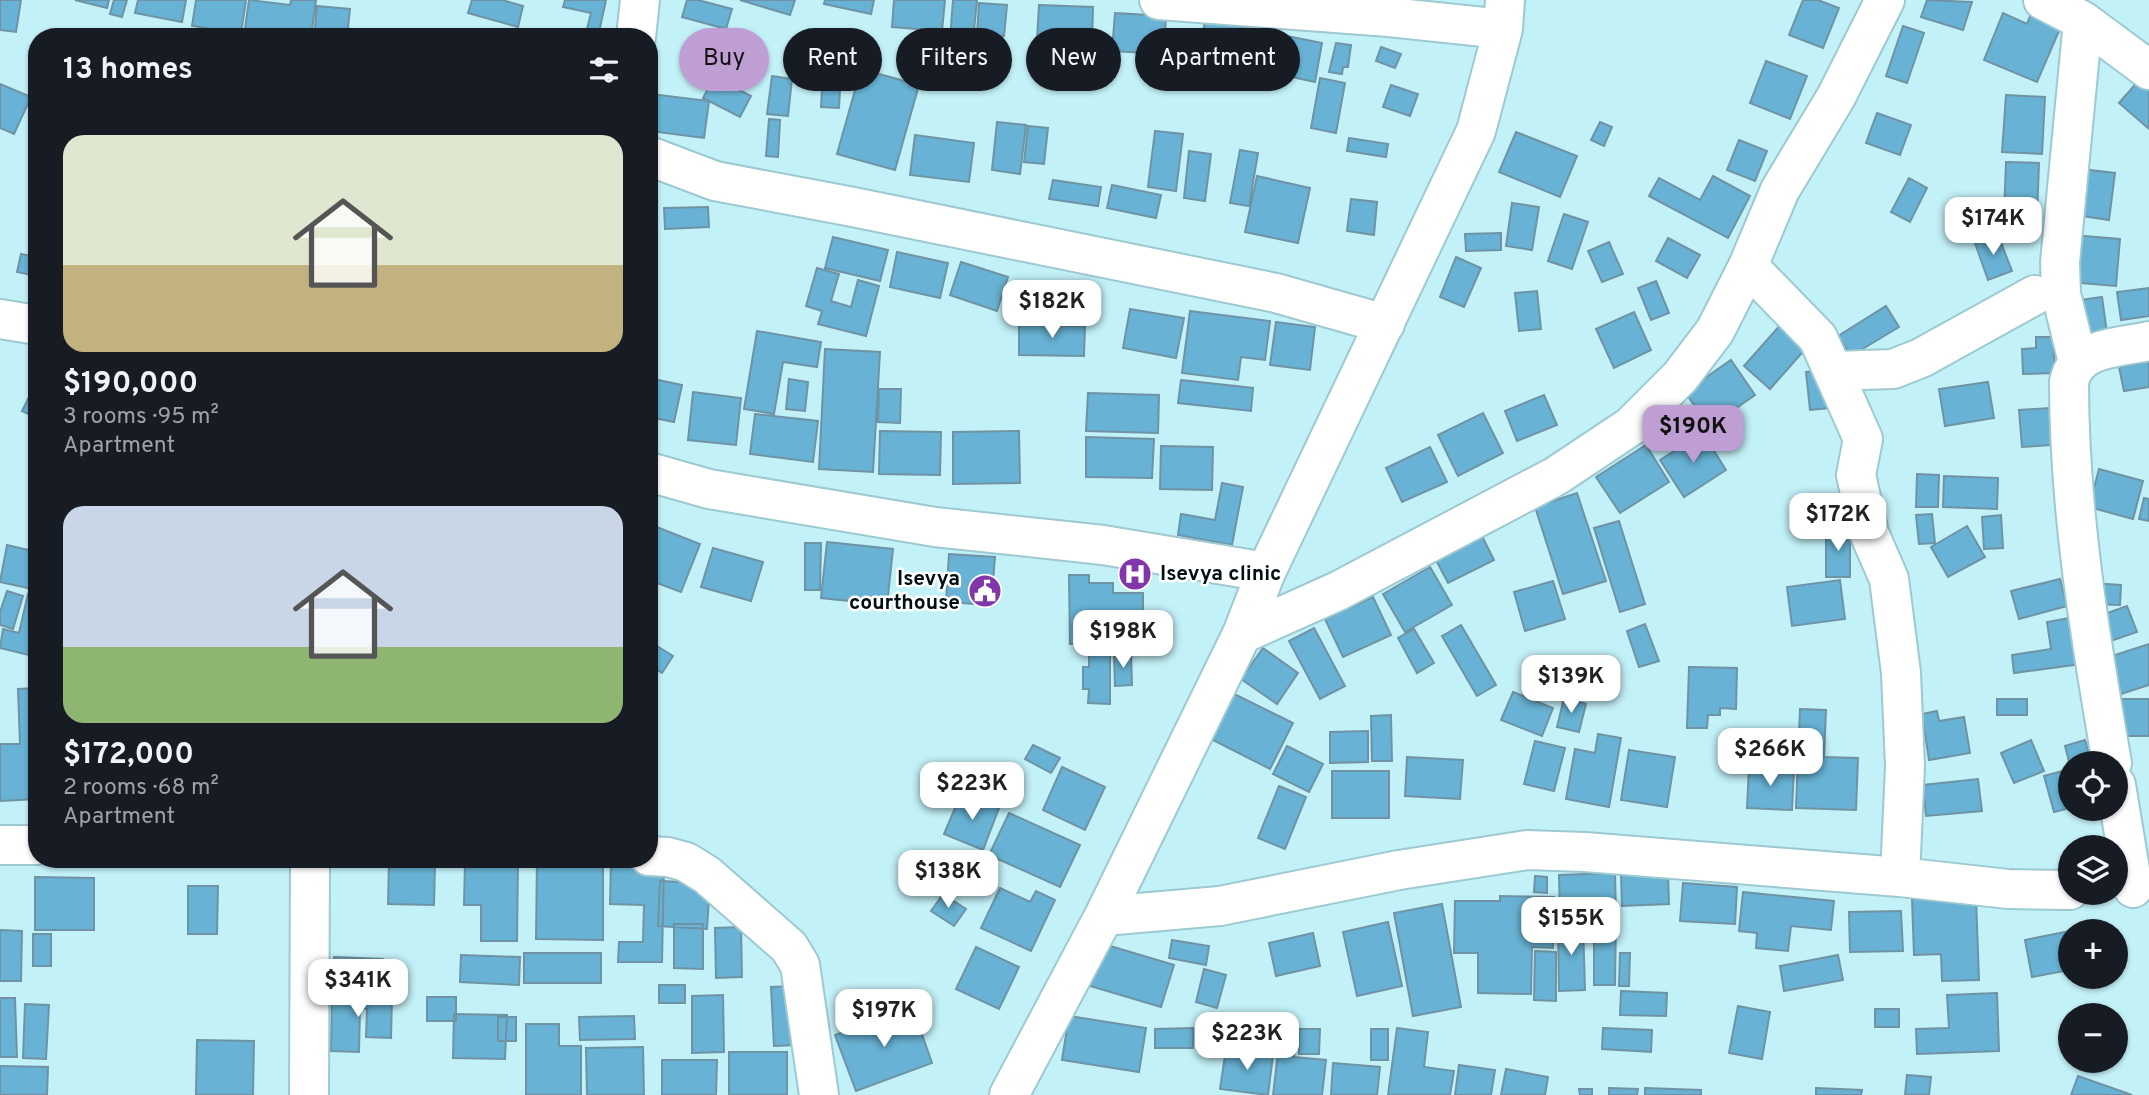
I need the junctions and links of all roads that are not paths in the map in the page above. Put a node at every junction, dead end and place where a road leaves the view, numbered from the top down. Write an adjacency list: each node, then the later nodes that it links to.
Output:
1 (640, 0): 7 (street)
2 (1159, 0): 5 (street)
3 (1885, 0): 10 (street)
4 (2043, 0): 6 (street)
5 (1504, 15): 14 (street)
6 (2083, 21): 8 (street); 16 (street)
7 (637, 28)
8 (2149, 70)
9 (658, 159): 14 (street)
10 (1748, 266): 17 (street); 20 (street)
11 (2035, 296): 17 (street)
12 (0, 320): 13 (street)
13 (28, 324)
14 (1385, 324): 19 (street)
15 (2149, 341): 16 (street)
16 (2078, 362): 21 (street)
17 (1833, 371): 27 (street)
18 (658, 475): 19 (street)
19 (1266, 572): 20 (street)
20 (1242, 634): 30 (street)
21 (2110, 751)
22 (2122, 821): 28 (street)
23 (0, 845): 24 (street)
24 (28, 845)
25 (658, 856): 32 (street)
26 (310, 868): 31 (street)
27 (1900, 877): 29 (street); 30 (street)
28 (2133, 888)
29 (2058, 890)
30 (1104, 916): 33 (street)
31 (309, 1095)
32 (819, 1095)
33 (1009, 1095)

